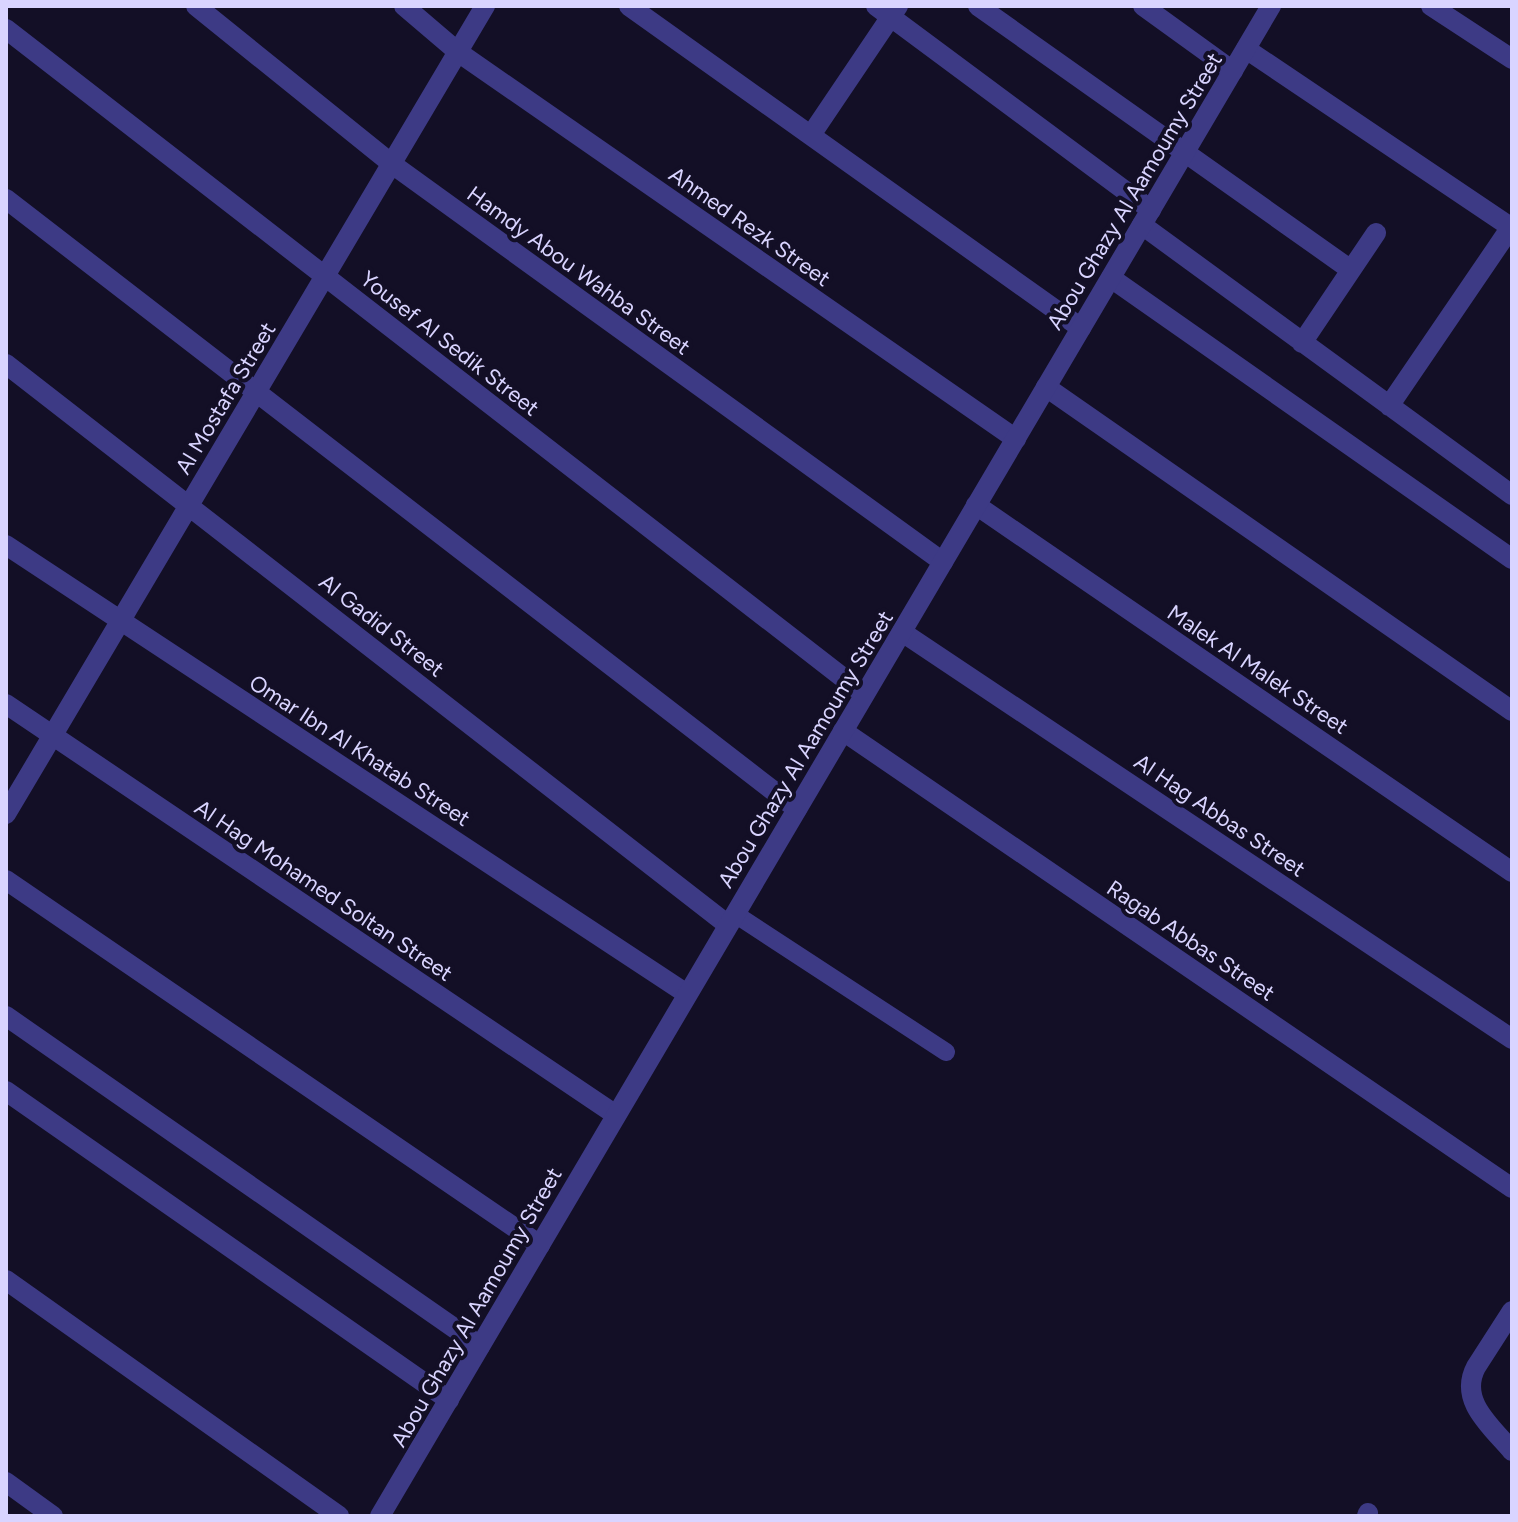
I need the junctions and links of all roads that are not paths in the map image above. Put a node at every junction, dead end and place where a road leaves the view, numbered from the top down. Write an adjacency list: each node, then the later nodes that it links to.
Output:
1 (196, 6): 17 (street, Hamdy Abou Wahba Street)
2 (404, 6): 12 (street, Ahmed Rezk Street)
3 (485, 6): 12 (street, Al Mostafa Street)
4 (629, 6): 15 (street)
5 (978, 6): 16 (street)
6 (1143, 6): 14 (street)
7 (1271, 6): 11 (street, Abou Ghazy Al Aamoumy Street)
8 (1431, 6): 13 (street)
9 (888, 10): 15 (street); 19 (street)
10 (6, 29): 23 (street, Yousef Al Sedik Street)
11 (1246, 49): 14 (street, Abou Ghazy Al Aamoumy Street); 20 (street)
12 (458, 52): 17 (street, Al Mostafa Street); 31 (street, Ahmed Rezk Street)
13 (1512, 59)
14 (1233, 71): 16 (street, Abou Ghazy Al Aamoumy Street)
15 (811, 135): 25 (street)
16 (1185, 153): 19 (street, Abou Ghazy Al Aamoumy Street); 22 (street)
17 (392, 164): 23 (street, Al Mostafa Street); 37 (street, Hamdy Abou Wahba Street)
18 (6, 199): 29 (street)
19 (1146, 218): 24 (street, Abou Ghazy Al Aamoumy Street); 26 (street)
20 (1512, 228): 30 (street)
21 (1376, 233): 22 (street)
22 (1351, 270): 26 (street)
23 (325, 276): 29 (street, Al Mostafa Street); 40 (street, Yousef Al Sedik Street)
24 (1111, 278): 25 (street, Abou Ghazy Al Aamoumy Street); 36 (street)
25 (1081, 328): 28 (street, Abou Ghazy Al Aamoumy Street)
26 (1302, 343): 30 (street)
27 (6, 364): 34 (street, Al Gadid Street)
28 (1046, 387): 31 (street, Abou Ghazy Al Aamoumy Street); 42 (street)
29 (256, 392): 34 (street, Al Mostafa Street); 45 (street)
30 (1389, 406): 32 (street)
31 (1016, 439): 33 (street, Abou Ghazy Al Aamoumy Street)
32 (1512, 495)
33 (976, 505): 37 (street, Abou Ghazy Al Aamoumy Street); 47 (street, Malek Al Malek Street)
34 (189, 506): 38 (street, Al Mostafa Street); 49 (street, Al Gadid Street)
35 (6, 545): 38 (street, Omar Ibn Al Khatab Street)
36 (1512, 559)
37 (943, 562): 39 (street, Abou Ghazy Al Aamoumy Street)
38 (121, 621): 44 (street, Al Mostafa Street); 50 (street, Omar Ibn Al Khatab Street)
39 (902, 632): 40 (street, Abou Ghazy Al Aamoumy Street); 52 (street, Al Hag Abbas Street)
40 (864, 694): 43 (street, Abou Ghazy Al Aamoumy Street)
41 (6, 704): 44 (street, Al Hag Mohamed Soltan Street)
42 (1512, 711)
43 (843, 731): 45 (street, Abou Ghazy Al Aamoumy Street); 56 (street, Ragab Abbas Street)
44 (53, 736): 46 (street, Al Mostafa Street); 55 (street, Al Hag Mohamed Soltan Street)
45 (797, 809): 49 (street, Abou Ghazy Al Aamoumy Street)
46 (6, 814)
47 (1512, 872)
48 (6, 880): 57 (street)
49 (731, 920): 50 (street, Abou Ghazy Al Aamoumy Street); 53 (lane)
50 (687, 994): 55 (street, Abou Ghazy Al Aamoumy Street)
51 (6, 1016): 60 (street)
52 (1512, 1039)
53 (946, 1052)
54 (6, 1091): 61 (street)
55 (616, 1115): 57 (street, Abou Ghazy Al Aamoumy Street)
56 (1512, 1188)
57 (540, 1245): 60 (street, Abou Ghazy Al Aamoumy Street)
58 (6, 1280): 65 (street)
59 (1512, 1311): 62 (street)
60 (480, 1346): 61 (street, Abou Ghazy Al Aamoumy Street)
61 (449, 1400): 66 (street, Abou Ghazy Al Aamoumy Street)
62 (1512, 1451)
63 (6, 1482): 64 (street)
64 (53, 1516)
65 (339, 1516)
66 (380, 1516)

